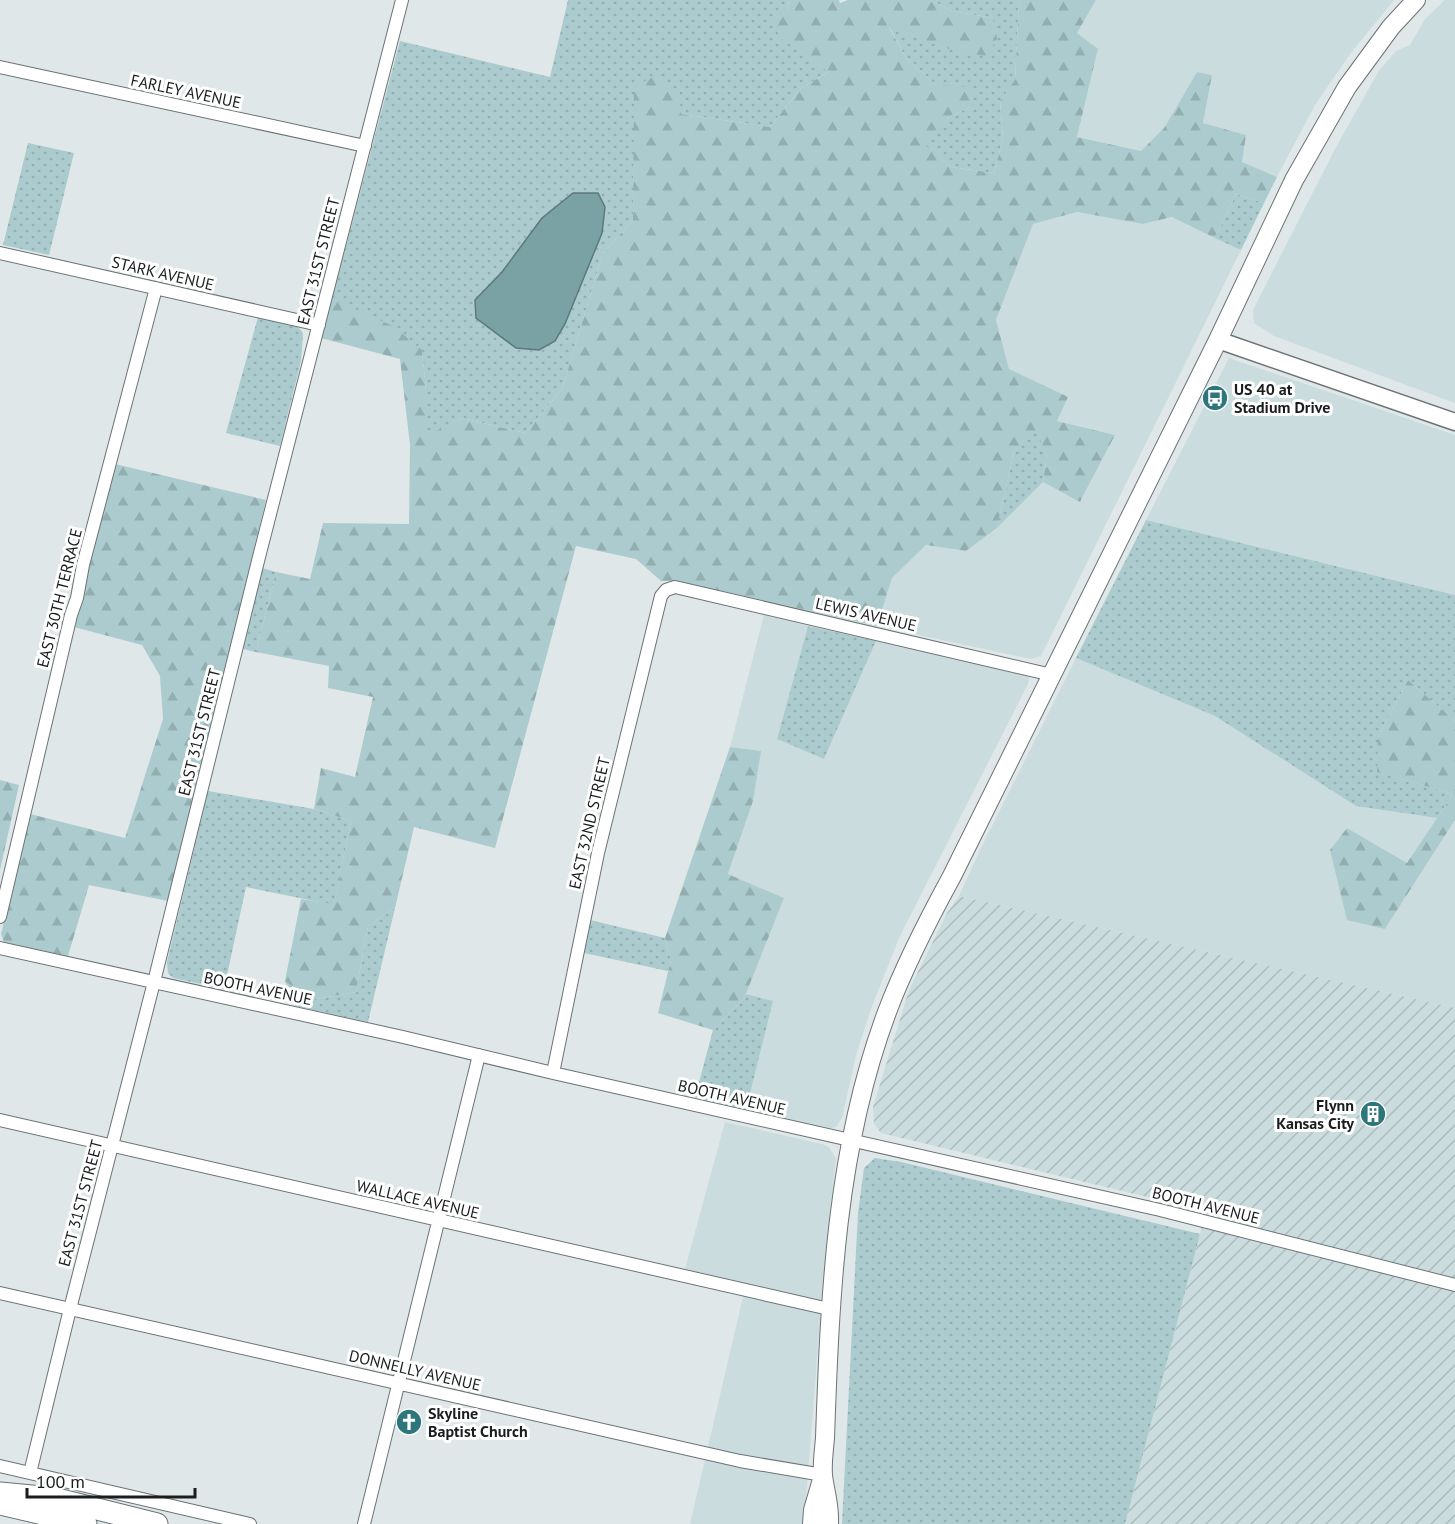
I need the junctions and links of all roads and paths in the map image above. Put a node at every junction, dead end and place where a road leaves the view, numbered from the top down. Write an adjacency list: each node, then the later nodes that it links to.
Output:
1 (402, 0): 4 (street, EAST 31ST STREET)
2 (1416, 0): 8 (main road)
3 (0, 67): 4 (street, FARLEY AVENUE)
4 (365, 146): 7 (street, EAST 31ST STREET)
5 (0, 253): 6 (street, STARK AVENUE)
6 (156, 288): 7 (street, STARK AVENUE); 12 (street, EAST 30TH TERRACE)
7 (319, 325): 14 (street, EAST 31ST STREET)
8 (1218, 339): 9 (main road); 11 (main road)
9 (1455, 422)
10 (672, 588): 11 (street, LEWIS AVENUE); 16 (street, EAST 32ND STREET)
11 (1052, 675): 18 (main road)
12 (0, 917)
13 (0, 948): 14 (street, BOOTH AVENUE)
14 (154, 982): 15 (street, BOOTH AVENUE); 19 (street, EAST 31ST STREET)
15 (479, 1055): 16 (street, BOOTH AVENUE); 20 (street)
16 (553, 1073): 18 (street, BOOTH AVENUE)
17 (0, 1120): 19 (street, WALLACE AVENUE)
18 (851, 1142): 21 (street, BOOTH AVENUE); 23 (main road)
19 (112, 1146): 20 (street, WALLACE AVENUE); 24 (street, EAST 31ST STREET)
20 (437, 1220): 23 (street, WALLACE AVENUE); 25 (street)
21 (1455, 1286)
22 (0, 1293): 24 (street, DONNELLY AVENUE)
23 (829, 1308): 28 (main road)
24 (70, 1309): 25 (street, DONNELLY AVENUE); 27 (street, EAST 31ST STREET)
25 (398, 1383): 28 (street, DONNELLY AVENUE); 34 (street)
26 (0, 1466): 27 (street)
27 (30, 1473): 33 (street)
28 (823, 1474): 35 (main road); 36 (main road)
29 (0, 1493): 32 (highway)
30 (0, 1504): 31 (highway)
31 (86, 1524)
32 (157, 1524)
33 (250, 1524)
34 (364, 1524)
35 (812, 1524)
36 (829, 1524)

